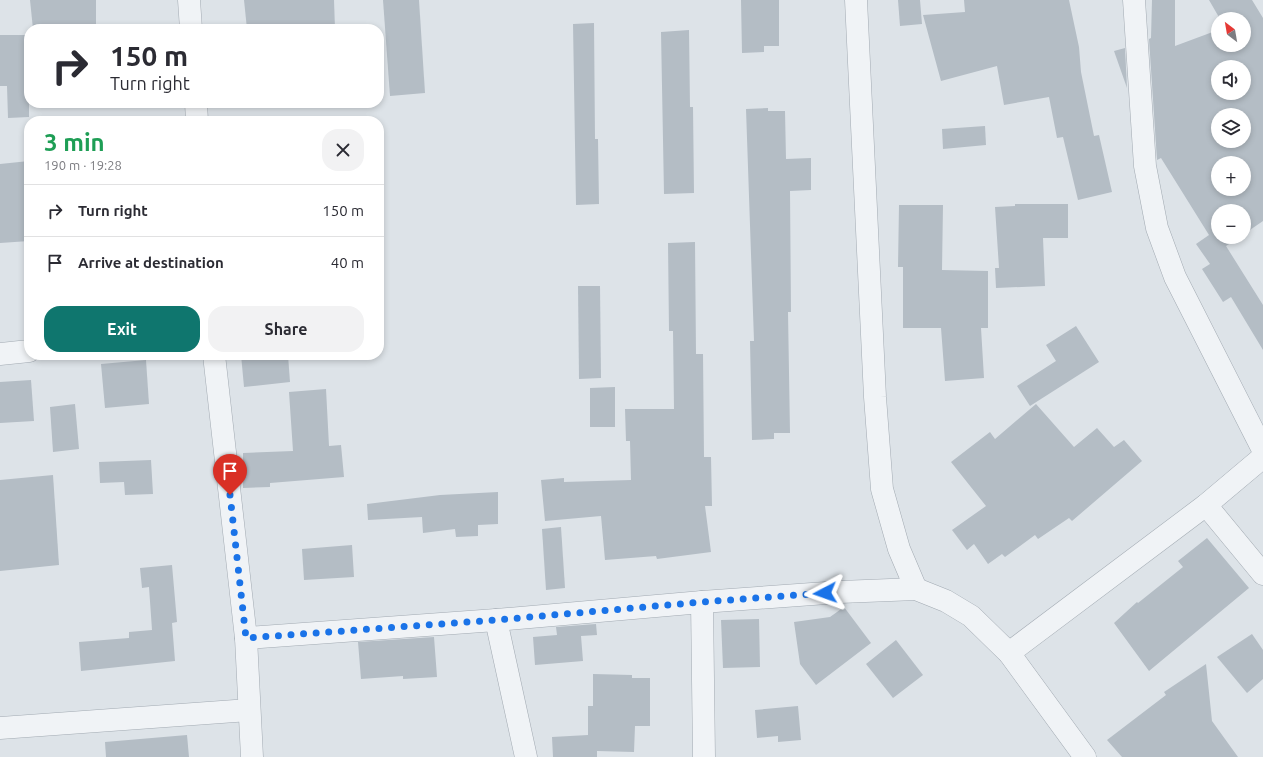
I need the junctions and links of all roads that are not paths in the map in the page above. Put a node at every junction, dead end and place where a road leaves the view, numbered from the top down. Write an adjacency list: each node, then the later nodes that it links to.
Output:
1 (189, 0): 4 (street)
2 (856, 0): 12 (street)
3 (1134, 0): 8 (street)
4 (191, 24)
5 (24, 352): 6 (street)
6 (0, 354)
7 (215, 360): 15 (street)
8 (1263, 450)
9 (1263, 457): 10 (street)
10 (1206, 505): 11 (street); 16 (street)
11 (1263, 574)
12 (916, 589): 13 (street); 16 (street)
13 (702, 602): 14 (street); 21 (street)
14 (496, 620): 15 (street); 20 (street)
15 (246, 638): 17 (street)
16 (1009, 653): 22 (street)
17 (249, 710): 18 (street); 19 (street)
18 (0, 728)
19 (252, 757)
20 (526, 757)
21 (704, 757)
22 (1085, 757)

